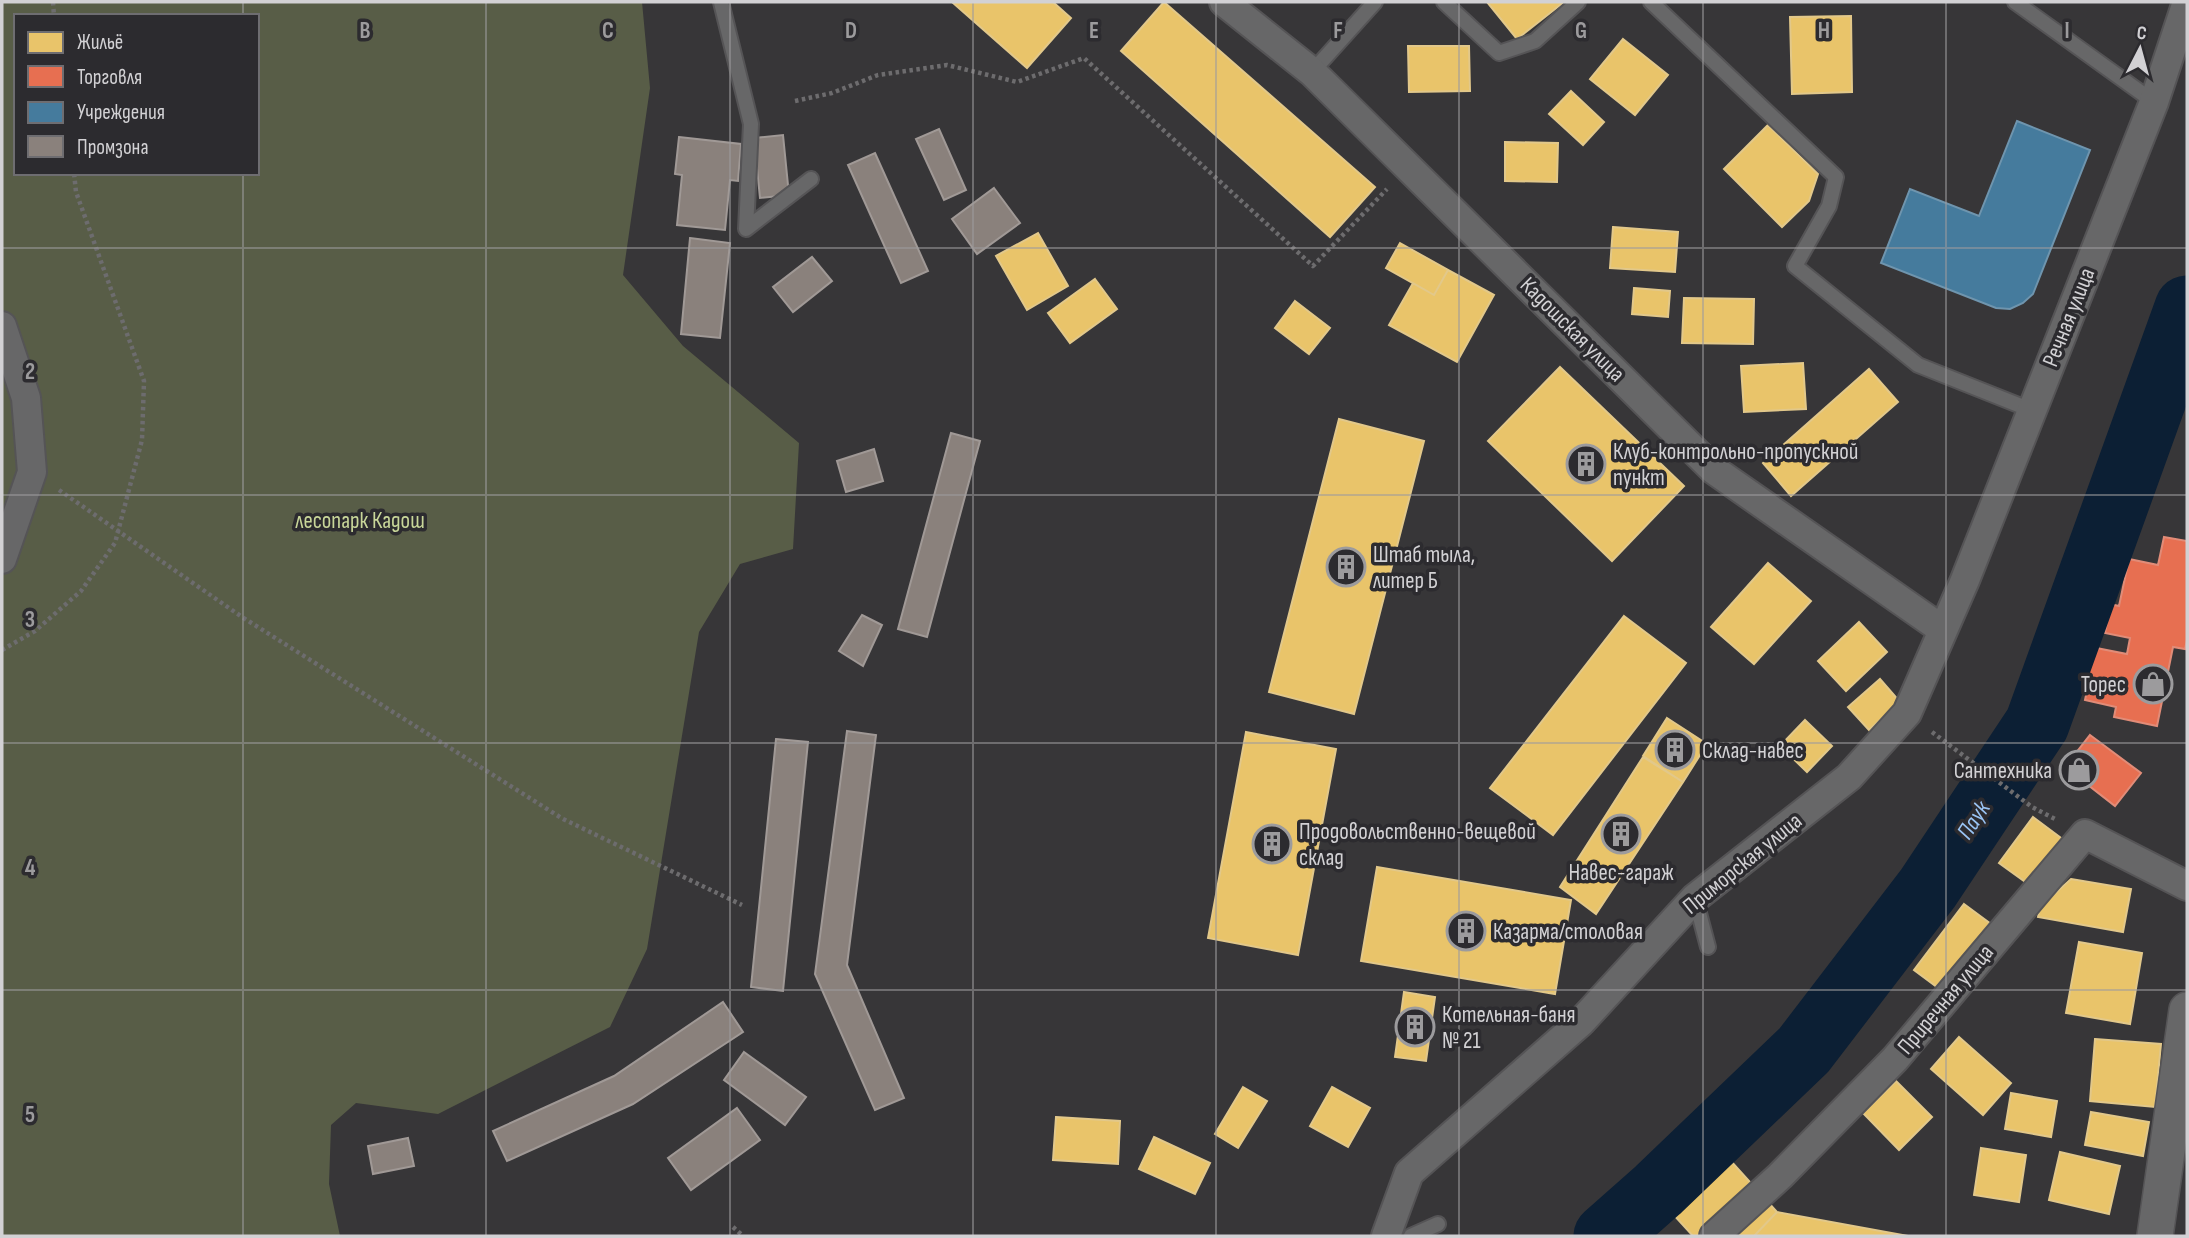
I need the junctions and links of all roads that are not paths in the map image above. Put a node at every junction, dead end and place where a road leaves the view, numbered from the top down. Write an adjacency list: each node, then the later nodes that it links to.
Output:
1 (721, 2): 11 (lane)
2 (1224, 2): 9 (street, Кадошская улица)
3 (1375, 2): 9 (lane)
4 (1444, 2): 5 (lane)
5 (1578, 2)
6 (1651, 2): 13 (lane)
7 (2015, 2): 10 (lane)
8 (2187, 2): 10 (street, Речная улица)
9 (1312, 72): 15 (street, Кадошская улица)
10 (2154, 102): 13 (street, Речная улица)
11 (811, 179)
12 (2, 326): 14 (street)
13 (2031, 410): 15 (street, Речная улица)
14 (2, 559)
15 (1943, 630): 17 (street, Приморская улица)
16 (2187, 886): 23 (street, Приречная улица)
17 (1695, 898): 18 (lane); 21 (street, Приморская улица)
18 (1707, 947)
19 (2187, 1010): 24 (street)
20 (1437, 1224): 22 (lane)
21 (1386, 1236)
22 (1411, 1236)
23 (1714, 1236)
24 (2155, 1236)

